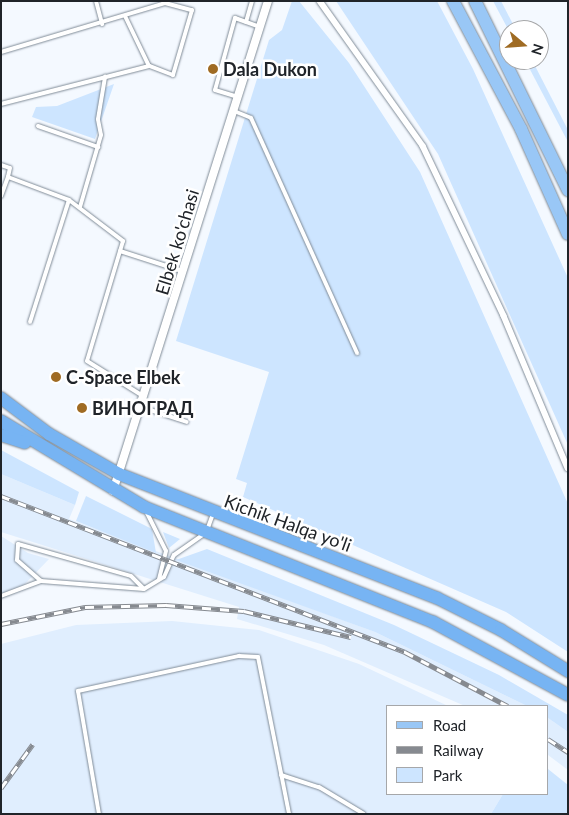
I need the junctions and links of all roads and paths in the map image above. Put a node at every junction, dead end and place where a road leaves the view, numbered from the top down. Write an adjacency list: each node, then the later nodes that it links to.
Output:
1 (96, 1): 9 (lane)
2 (252, 1): 8 (lane)
3 (268, 1): 10 (street, Elbek ko'chasi)
4 (320, 1): 37 (street)
5 (453, 1): 25 (main road)
6 (475, 1): 21 (main road)
7 (125, 16): 9 (lane); 12 (lane); 12 (lane)
8 (246, 22): 10 (lane); 14 (lane)
9 (102, 24): 11 (lane)
10 (260, 27): 14 (street, Elbek ko'chasi)
11 (1, 52)
12 (149, 66): 13 (lane)
13 (105, 77): 15 (lane); 18 (lane)
14 (238, 98): 16 (street, Elbek ko'chasi)
15 (1, 104)
16 (234, 111): 27 (street, Elbek ko'chasi); 29 (lane)
17 (38, 126): 18 (lane)
18 (98, 147): 24 (lane)
19 (1, 165): 20 (lane)
20 (8, 177): 22 (lane); 23 (lane)
21 (568, 190)
22 (1, 196)
23 (69, 200): 24 (lane); 28 (lane)
24 (80, 207): 26 (lane)
25 (568, 234)
26 (120, 251): 27 (lane); 30 (lane)
27 (184, 271): 30 (street, Elbek ko'chasi)
28 (30, 322)
29 (357, 352)
30 (145, 396): 32 (street, Elbek ko'chasi)
31 (1, 398): 38 (highway, Kichik Halqa yo'li)
32 (141, 407): 34 (lane); 38 (street, Elbek ko'chasi)
33 (1, 422): 36 (highway)
34 (187, 422)
35 (1, 434): 36 (highway)
36 (42, 449): 39 (highway)
37 (568, 468)
38 (120, 474): 39 (street, Elbek ko'chasi); 41 (highway, Kichik Halqa yo'li)
39 (113, 491): 40 (highway)
40 (144, 507): 42 (highway); 43 (lane)
41 (213, 514): 42 (lane); 47 (highway, Kichik Halqa yo'li)
42 (206, 533): 43 (lane); 48 (highway)
43 (159, 580): 45 (lane)
44 (41, 582): 45 (lane); 45 (lane); 46 (lane)
45 (144, 589)
46 (1, 596)
47 (568, 671)
48 (568, 695)
49 (281, 775): 50 (lane); 51 (lane); 52 (lane)
50 (99, 814)
51 (289, 814)
52 (364, 814)

